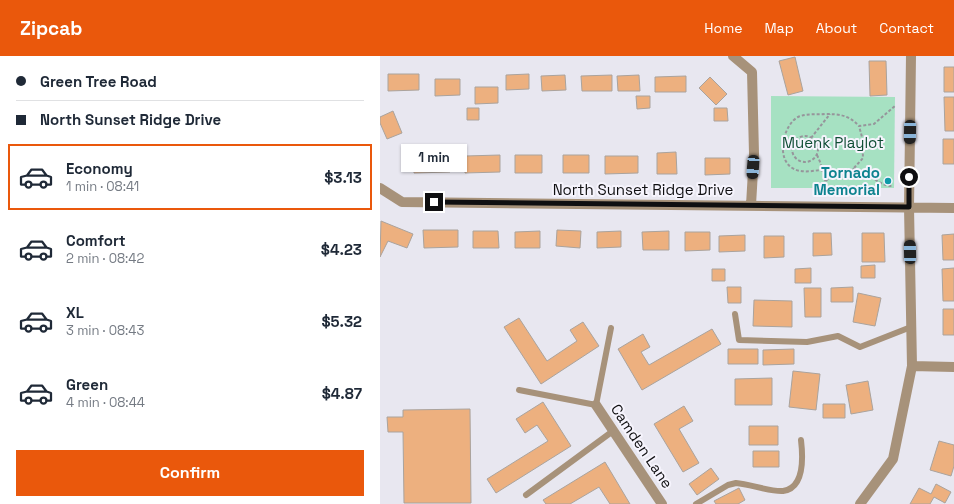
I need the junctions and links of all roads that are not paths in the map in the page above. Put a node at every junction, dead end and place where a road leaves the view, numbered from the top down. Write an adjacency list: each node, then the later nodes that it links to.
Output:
1 (733, 56): 4 (street)
2 (911, 56): 5 (street)
3 (380, 188): 4 (street, North Sunset Ridge Drive)
4 (750, 205): 5 (street, North Sunset Ridge Drive)
5 (909, 207): 6 (street, North Sunset Ridge Drive); 8 (street)
6 (954, 208)
7 (735, 314): 8 (lane)
8 (911, 327): 10 (street)
9 (611, 328): 13 (lane)
10 (912, 366): 11 (street); 19 (street)
11 (954, 367)
12 (519, 390): 13 (lane)
13 (596, 405): 14 (street, Camden Lane)
14 (613, 431): 16 (lane); 17 (street, Camden Lane)
15 (801, 440): 18 (lane)
16 (526, 495)
17 (662, 504)
18 (696, 504)
19 (860, 504)

